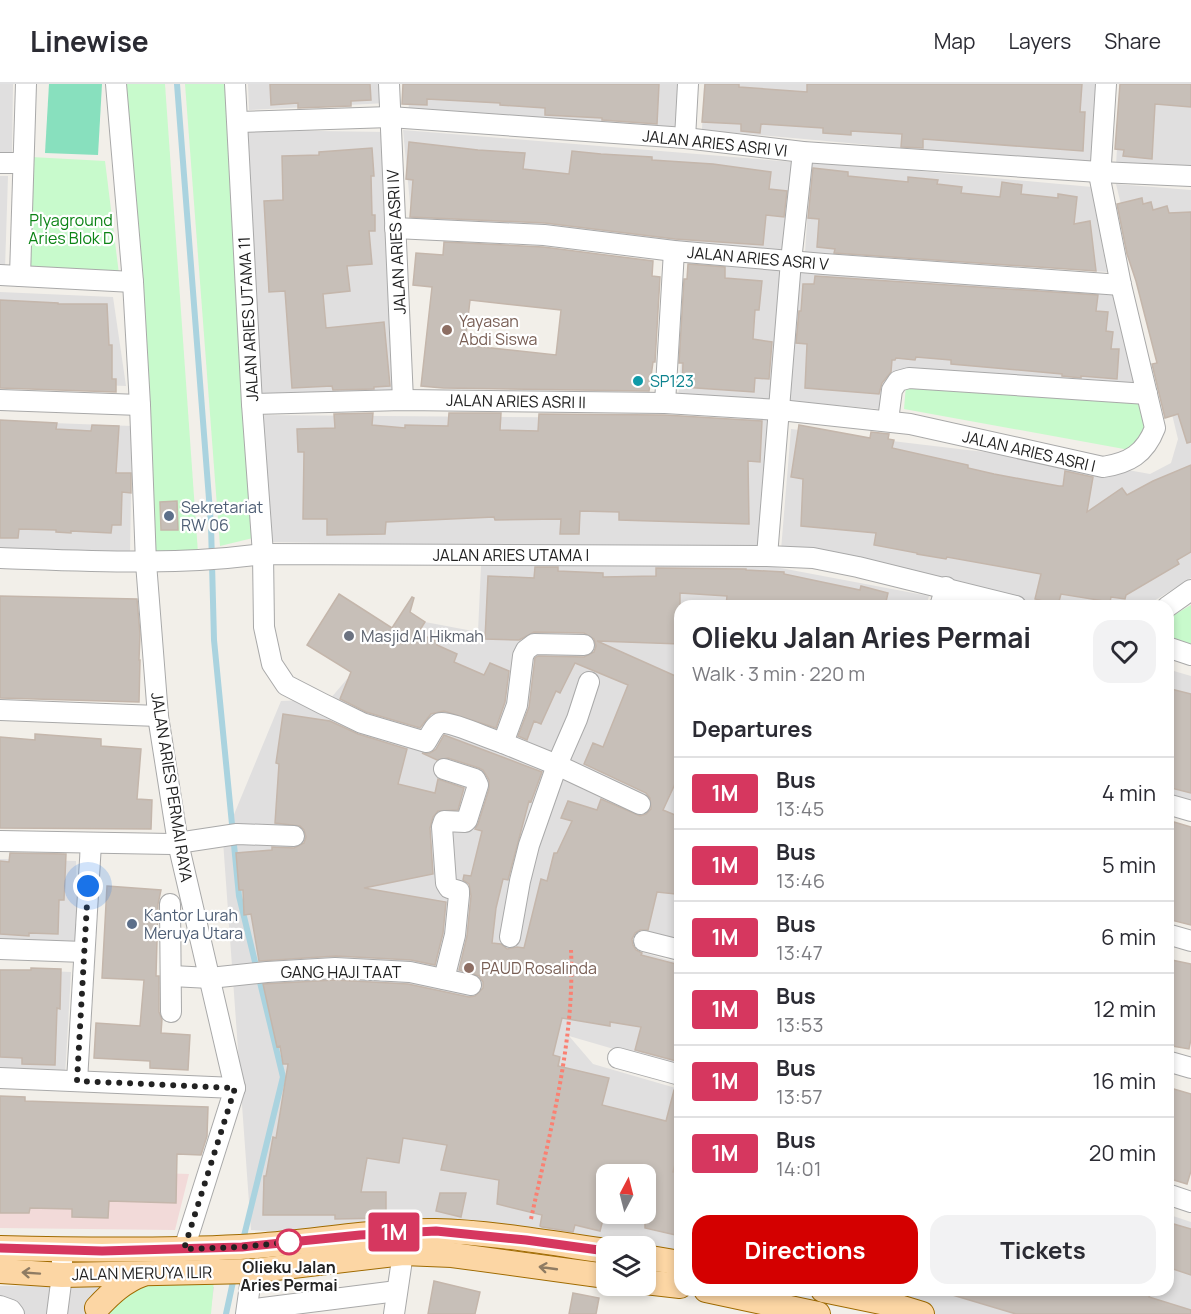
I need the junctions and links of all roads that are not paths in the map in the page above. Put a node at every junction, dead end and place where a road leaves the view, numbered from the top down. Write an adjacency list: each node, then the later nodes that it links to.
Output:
1 (26, 84): 12 (street)
2 (116, 84): 19 (street, JALAN ARIES PERMAI RAYA)
3 (235, 84): 8 (street, JALAN ARIES UTAMA 11)
4 (389, 84): 7 (street, JALAN ARIES ASRI IV)
5 (688, 84): 9 (street)
6 (1106, 84): 13 (street, JALAN ARIES ASRI I)
7 (390, 117): 8 (street, JALAN ARIES ASRI VI); 9 (street, JALAN ARIES ASRI VI); 15 (street, JALAN ARIES ASRI IV)
8 (238, 122): 25 (street, JALAN ARIES UTAMA 11)
9 (685, 138): 10 (street, JALAN ARIES ASRI VI)
10 (803, 152): 13 (street, JALAN ARIES ASRI VI); 17 (street)
11 (0, 163): 12 (street)
12 (23, 163): 18 (street)
13 (1099, 172): 14 (street, JALAN ARIES ASRI VI); 20 (street, JALAN ARIES ASRI I)
14 (1191, 176)
15 (395, 228): 16 (street, JALAN ARIES ASRI V); 23 (street, JALAN ARIES ASRI IV)
16 (674, 251): 17 (street, JALAN ARIES ASRI V); 24 (street)
17 (791, 261): 20 (street, JALAN ARIES ASRI V); 27 (street)
18 (10, 275): 19 (street)
19 (133, 282): 26 (street, JALAN ARIES PERMAI RAYA)
20 (1121, 285): 21 (street, JALAN ARIES ASRI I)
21 (1147, 394): 28 (street); 28 (street, JALAN ARIES ASRI I)
22 (0, 400): 26 (street)
23 (403, 400): 24 (street, JALAN ARIES ASRI II); 25 (street, JALAN ARIES ASRI II)
24 (665, 403): 27 (street, JALAN ARIES ASRI II)
25 (252, 404): 29 (street, JALAN ARIES UTAMA 11)
26 (140, 405): 32 (street, JALAN ARIES PERMAI RAYA)
27 (780, 410): 28 (street, JALAN ARIES ASRI I); 30 (street)
28 (888, 420)
29 (263, 554): 30 (street, JALAN ARIES UTAMA I); 32 (street, JALAN ARIES UTAMA I); 43 (street, JALAN ARIES UTAMA 11)
30 (767, 556): 34 (street, JALAN ARIES UTAMA I)
31 (0, 558): 32 (street, JALAN ARIES UTAMA I)
32 (146, 563): 42 (street, JALAN ARIES PERMAI RAYA)
33 (1191, 590): 36 (street)
34 (943, 597): 35 (street, JALAN ARIES UTAMA I)
35 (967, 600)
36 (1174, 602)
37 (584, 645): 43 (street)
38 (1174, 649): 39 (street)
39 (1191, 655)
40 (589, 682): 44 (street)
41 (0, 710): 42 (street)
42 (158, 716): 51 (street, JALAN ARIES PERMAI RAYA)
43 (503, 743): 44 (street)
44 (557, 765): 46 (street); 55 (street)
45 (444, 769): 63 (street)
46 (640, 804)
47 (1174, 806): 48 (street)
48 (1191, 811)
49 (294, 836): 51 (street)
50 (0, 841): 52 (street)
51 (184, 841): 52 (street); 62 (street, JALAN ARIES PERMAI RAYA)
52 (91, 843): 60 (street)
53 (170, 904): 61 (street)
54 (1174, 936): 57 (street)
55 (510, 937)
56 (644, 941): 58 (street)
57 (1191, 941)
58 (674, 948)
59 (0, 950): 60 (street)
60 (84, 952): 71 (street)
61 (172, 976): 62 (street, GANG HAJI TAAT); 65 (street)
62 (219, 977): 63 (street, GANG HAJI TAAT); 72 (street, JALAN ARIES PERMAI RAYA)
63 (444, 979): 64 (street, GANG HAJI TAAT)
64 (471, 985)
65 (171, 1012)
66 (618, 1058): 69 (street)
67 (1174, 1063): 68 (street)
68 (1191, 1068)
69 (674, 1073)
70 (0, 1078): 71 (street)
71 (77, 1081): 72 (street)
72 (235, 1088): 76 (street)
73 (1174, 1196): 74 (street)
74 (1191, 1202)
75 (0, 1248): 77 (main road, JALAN MERUYA ILIR)
76 (193, 1249): 78 (main road, JALAN MERUYA ILIR); 81 (main road, JALAN MERUYA ILIR)
77 (62, 1250): 81 (main road, JALAN MERUYA ILIR); 86 (street)
78 (596, 1250)
79 (403, 1253): 84 (main road, JALAN MERUYA ILIR); 87 (main road, JALAN MERUYA ILIR, one-way to 79); 90 (street)
80 (656, 1259): 82 (main road)
81 (102, 1262): 85 (main road, JALAN MERUYA ILIR); 86 (main road, JALAN MERUYA ILIR); 96 (street)
82 (674, 1262)
83 (0, 1271): 86 (main road, JALAN MERUYA ILIR, one-way to 83)
84 (244, 1271): 85 (main road, JALAN MERUYA ILIR); 97 (street)
85 (146, 1273): 96 (main road)
86 (62, 1275): 99 (street)
87 (596, 1275)
88 (656, 1283): 89 (main road)
89 (674, 1285)
90 (397, 1291): 97 (street); 100 (street)
91 (767, 1296): 93 (main road)
92 (842, 1296): 95 (main road)
93 (787, 1298): 101 (main road)
94 (0, 1306): 98 (street)
95 (884, 1309): 102 (main road)
96 (97, 1311)
97 (246, 1312)
98 (14, 1314)
99 (57, 1314)
100 (394, 1314)
101 (818, 1314)
102 (922, 1314)

